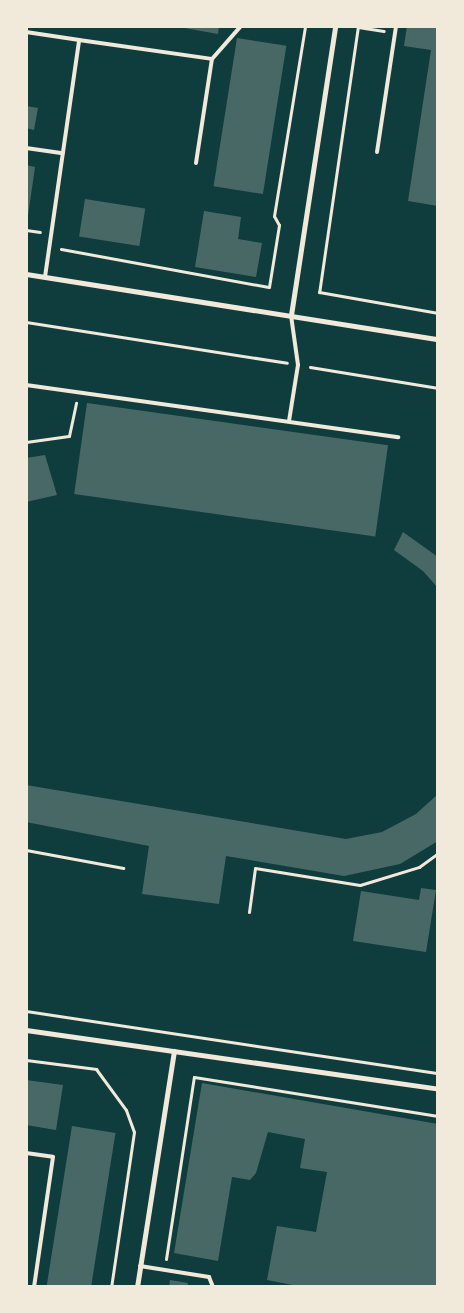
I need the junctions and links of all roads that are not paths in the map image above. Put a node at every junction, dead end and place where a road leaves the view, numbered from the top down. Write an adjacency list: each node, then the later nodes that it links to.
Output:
1 (241, 26): 6 (lane)
2 (334, 26): 13 (street)
3 (396, 26): 9 (lane)
4 (26, 32): 5 (lane)
5 (79, 40): 6 (lane); 8 (lane)
6 (212, 59): 10 (lane)
7 (26, 148): 8 (lane)
8 (63, 152): 12 (lane)
9 (377, 152)
10 (196, 164)
11 (26, 274): 12 (street)
12 (45, 277): 13 (street)
13 (291, 315): 14 (street); 16 (lane)
14 (438, 339)
15 (26, 384): 16 (lane)
16 (289, 421): 17 (lane)
17 (398, 437)
18 (26, 1030): 19 (street)
19 (174, 1051): 20 (street); 22 (street)
20 (438, 1089)
21 (26, 1153): 23 (lane)
22 (140, 1266): 24 (street); 25 (lane)
23 (34, 1287)
24 (137, 1287)
25 (213, 1287)

